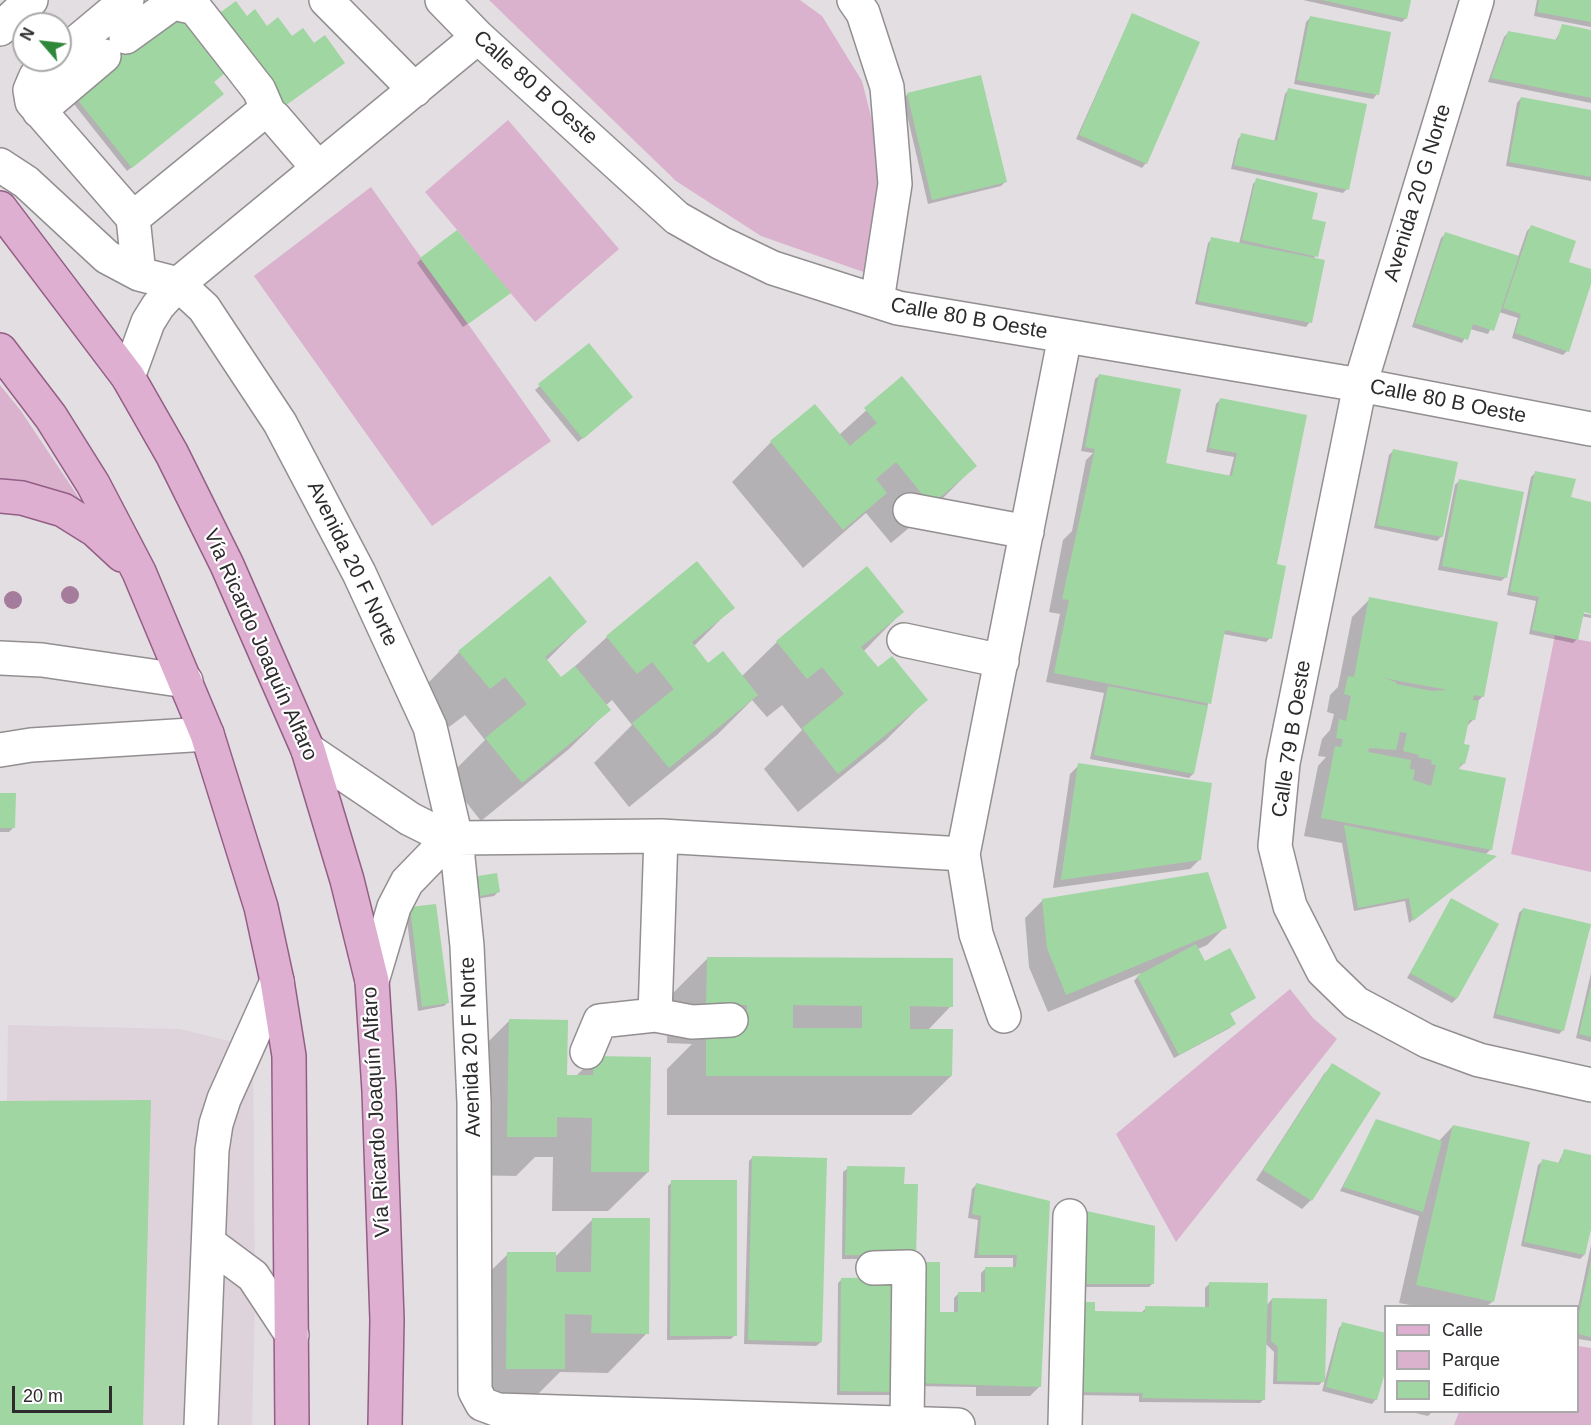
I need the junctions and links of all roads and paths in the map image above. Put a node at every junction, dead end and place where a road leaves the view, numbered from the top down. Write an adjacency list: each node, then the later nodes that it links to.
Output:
1 (127, 0): 7 (street)
2 (326, 0): 9 (street)
3 (442, 0): 6 (street, Calle 80 B Oeste)
4 (854, 0): 18 (street)
5 (1477, 0): 22 (street, Avenida 20 G Norte)
6 (478, 37): 9 (street); 18 (street, Calle 80 B Oeste)
7 (72, 46)
8 (41, 72): 10 (street)
9 (415, 90): 13 (street)
10 (39, 111): 11 (street); 15 (street)
11 (268, 113): 13 (street); 15 (street)
12 (0, 165): 16 (street, Avenida 20 F Norte)
13 (318, 168): 17 (street)
14 (0, 208): 21 (main road, Vía Ricardo Joaquín Alfaro)
15 (133, 218): 16 (street)
16 (139, 274): 17 (street, Avenida 20 F Norte)
17 (178, 284): 21 (street); 36 (street, Avenida 20 F Norte)
18 (877, 301): 19 (street, Calle 80 B Oeste)
19 (1065, 336): 22 (street, Calle 80 B Oeste); 26 (street)
20 (0, 350): 27 (main road)
21 (128, 377): 34 (main road, Vía Ricardo Joaquín Alfaro)
22 (1360, 385): 23 (street, Calle 80 B Oeste); 44 (street, Calle 79 B Oeste)
23 (1591, 429)
24 (0, 496): 27 (main road)
25 (910, 510): 26 (street)
26 (1027, 532): 30 (street)
27 (139, 572): 31 (main road)
28 (904, 640): 30 (street)
29 (0, 658): 31 (street)
30 (1002, 661): 37 (street)
31 (186, 681): 32 (main road)
32 (207, 734): 33 (street); 38 (main road)
33 (0, 750)
34 (308, 750): 36 (street); 39 (main road, Vía Ricardo Joaquín Alfaro)
35 (661, 836): 36 (street); 37 (street); 40 (street)
36 (456, 838): 39 (street); 49 (street, Avenida 20 F Norte)
37 (963, 854): 41 (street)
38 (278, 981): 46 (street); 48 (main road)
39 (372, 981): 52 (main road, Vía Ricardo Joaquín Alfaro)
40 (656, 1015): 42 (street); 43 (street)
41 (1004, 1016)
42 (731, 1020)
43 (587, 1052)
44 (1591, 1085)
45 (1070, 1216): 54 (street)
46 (210, 1244): 48 (street); 50 (street)
47 (873, 1268): 49 (street)
48 (292, 1335): 51 (main road)
49 (908, 1424): 53 (street, Avenida 20 F Norte)
50 (201, 1425)
51 (292, 1425)
52 (385, 1425)
53 (958, 1425)
54 (1065, 1425)

